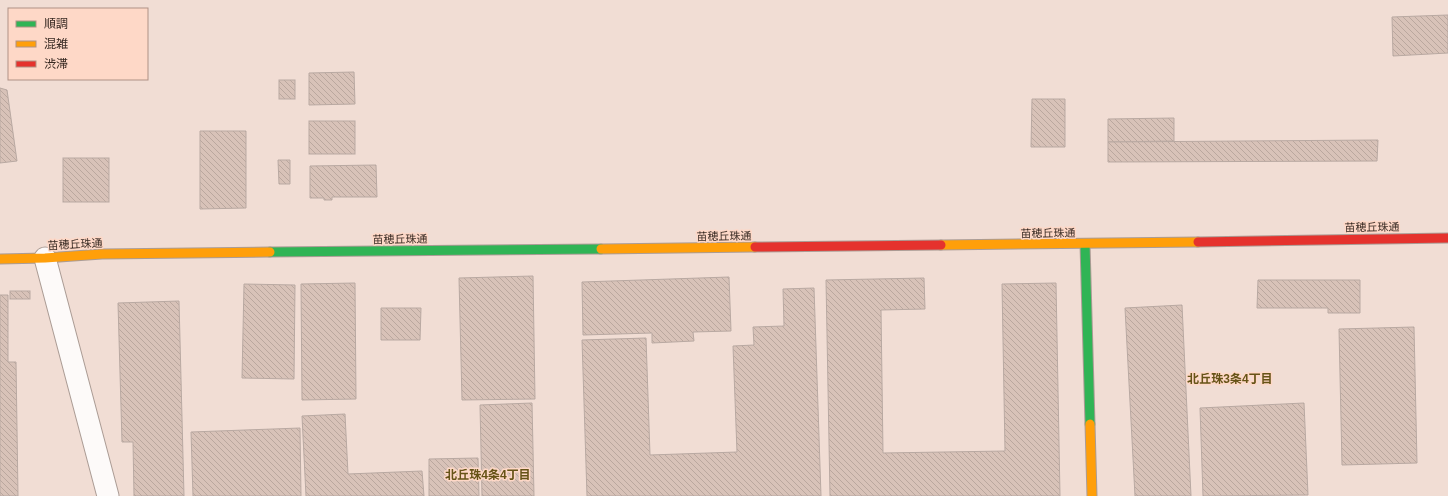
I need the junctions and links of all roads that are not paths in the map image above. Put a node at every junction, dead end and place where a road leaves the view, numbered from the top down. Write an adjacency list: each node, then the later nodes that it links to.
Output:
1 (1448, 238): 2 (street, 苗穂丘珠通)
2 (1085, 244): 3 (street, 苗穂丘珠通); 6 (street)
3 (45, 258): 4 (street, 苗穂丘珠通); 5 (street)
4 (0, 259)
5 (108, 496)
6 (1092, 496)

